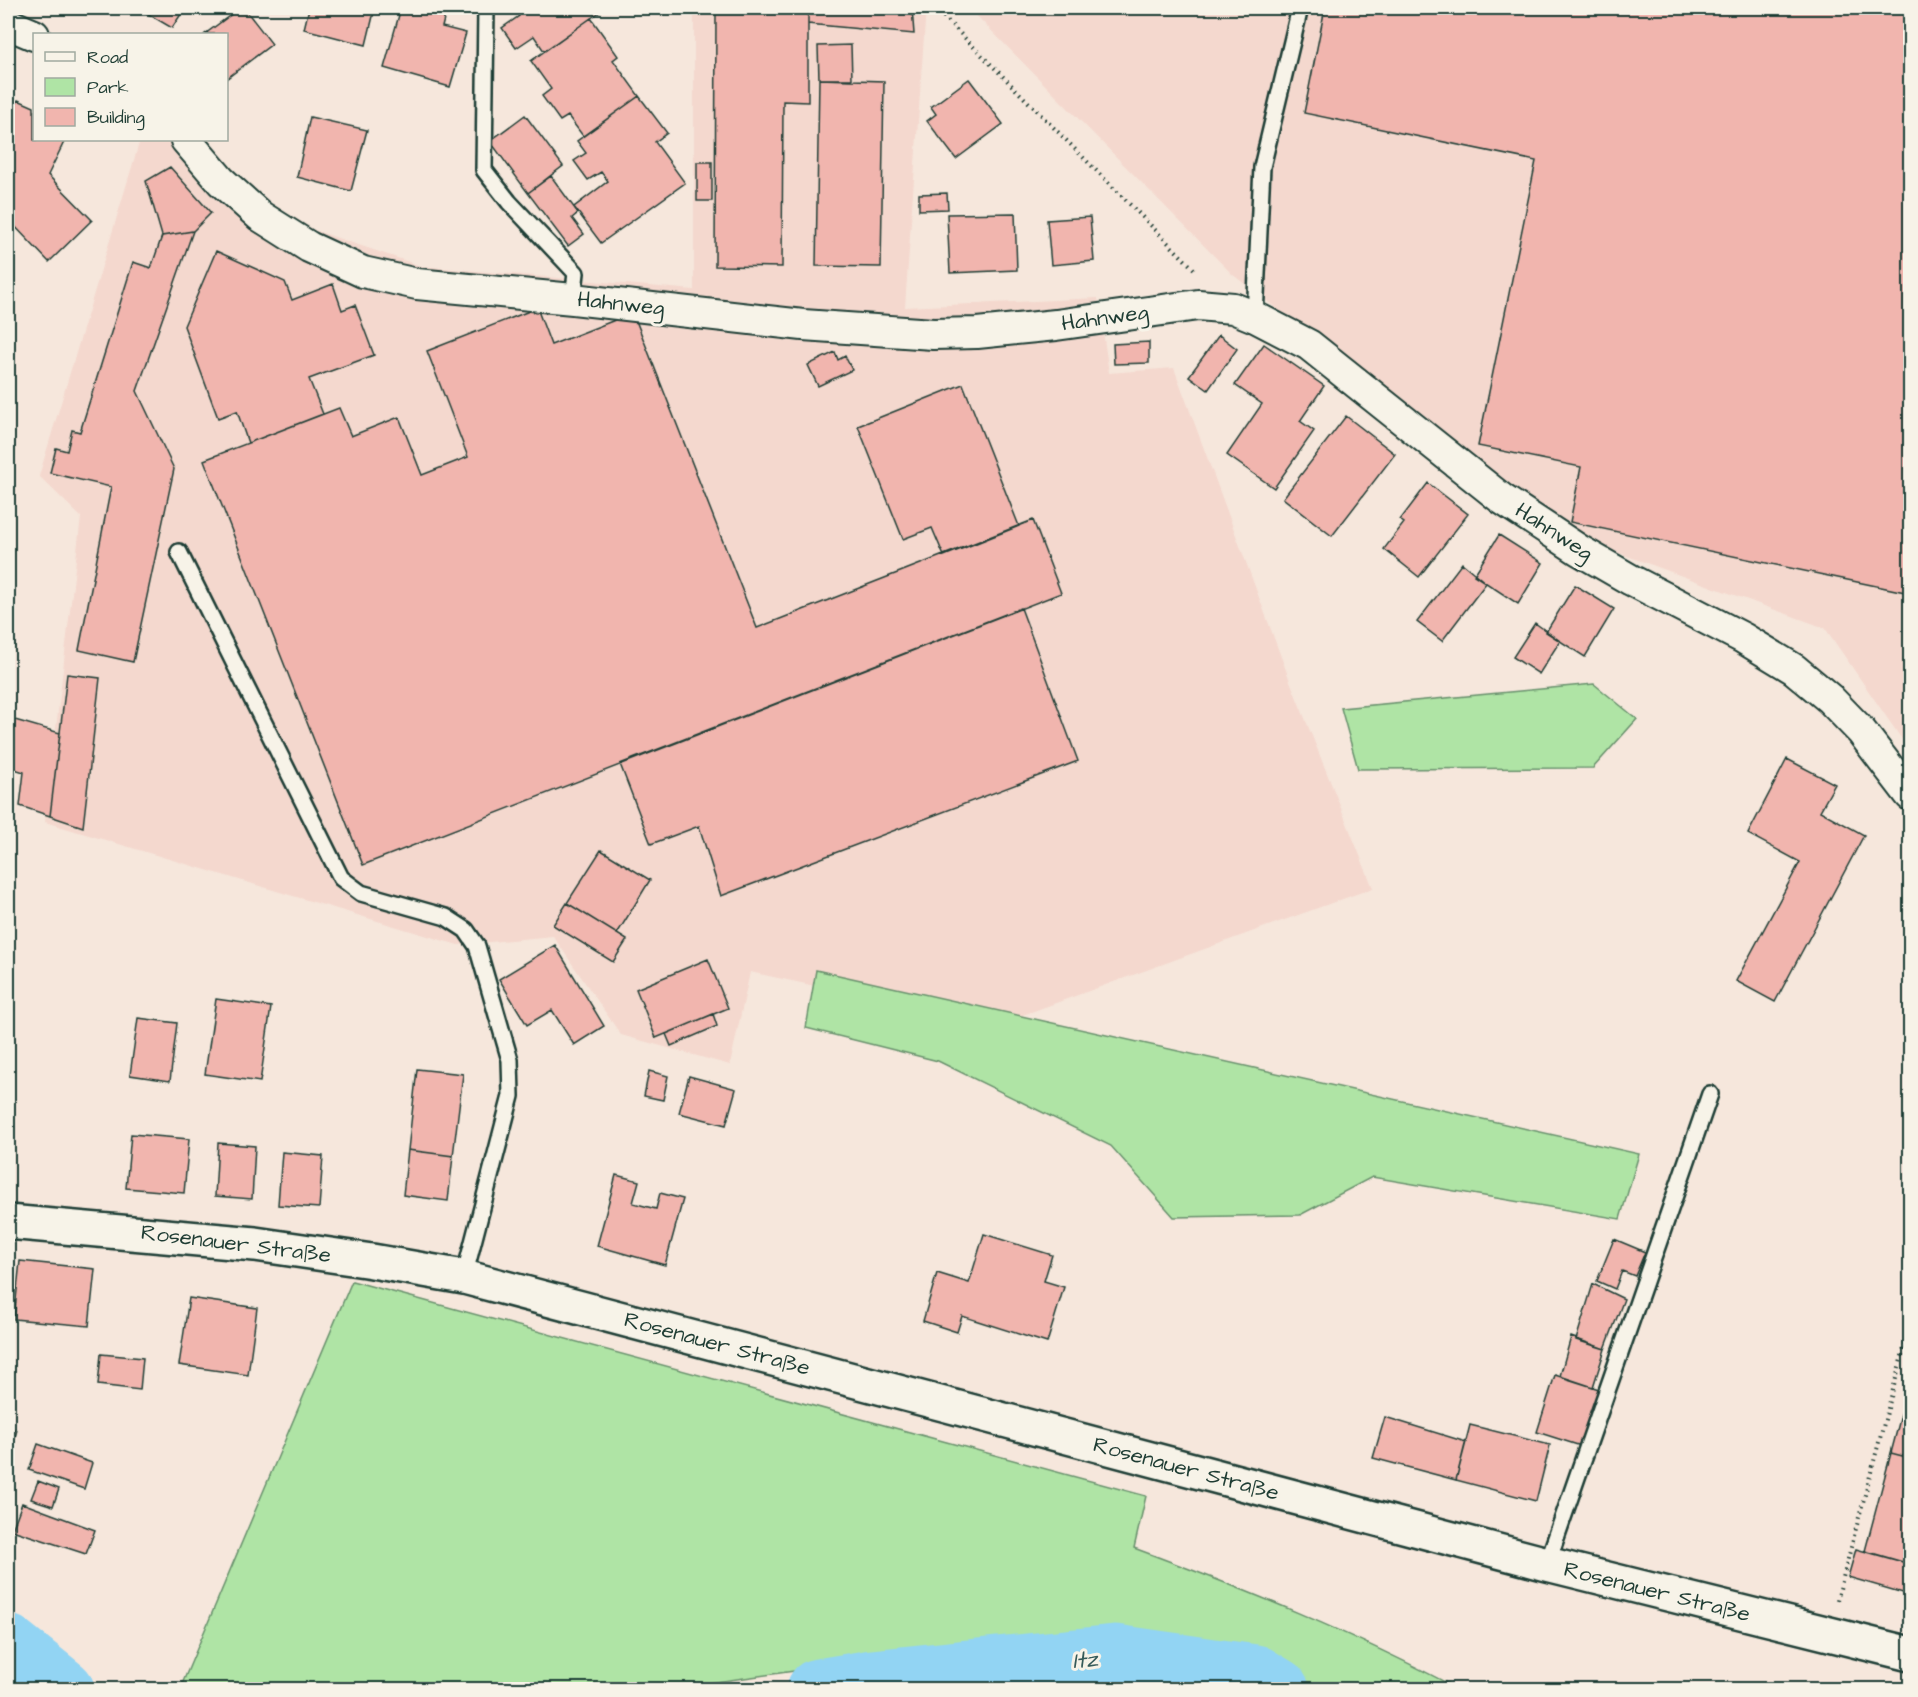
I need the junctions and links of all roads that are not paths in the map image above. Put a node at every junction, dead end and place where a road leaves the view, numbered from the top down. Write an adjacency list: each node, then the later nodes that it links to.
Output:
1 (486, 8): 6 (lane)
2 (1300, 8): 7 (lane)
3 (8, 24): 4 (street)
4 (33, 35)
5 (187, 141): 6 (street, Hahnweg)
6 (573, 299): 7 (street, Hahnweg)
7 (1244, 313): 9 (street, Hahnweg)
8 (179, 552): 12 (lane)
9 (1911, 795)
10 (1710, 1094): 13 (lane)
11 (8, 1222): 12 (street, Rosenauer Straße)
12 (464, 1277): 13 (street, Rosenauer Straße)
13 (1547, 1564): 14 (street, Rosenauer Straße)
14 (1911, 1654)

